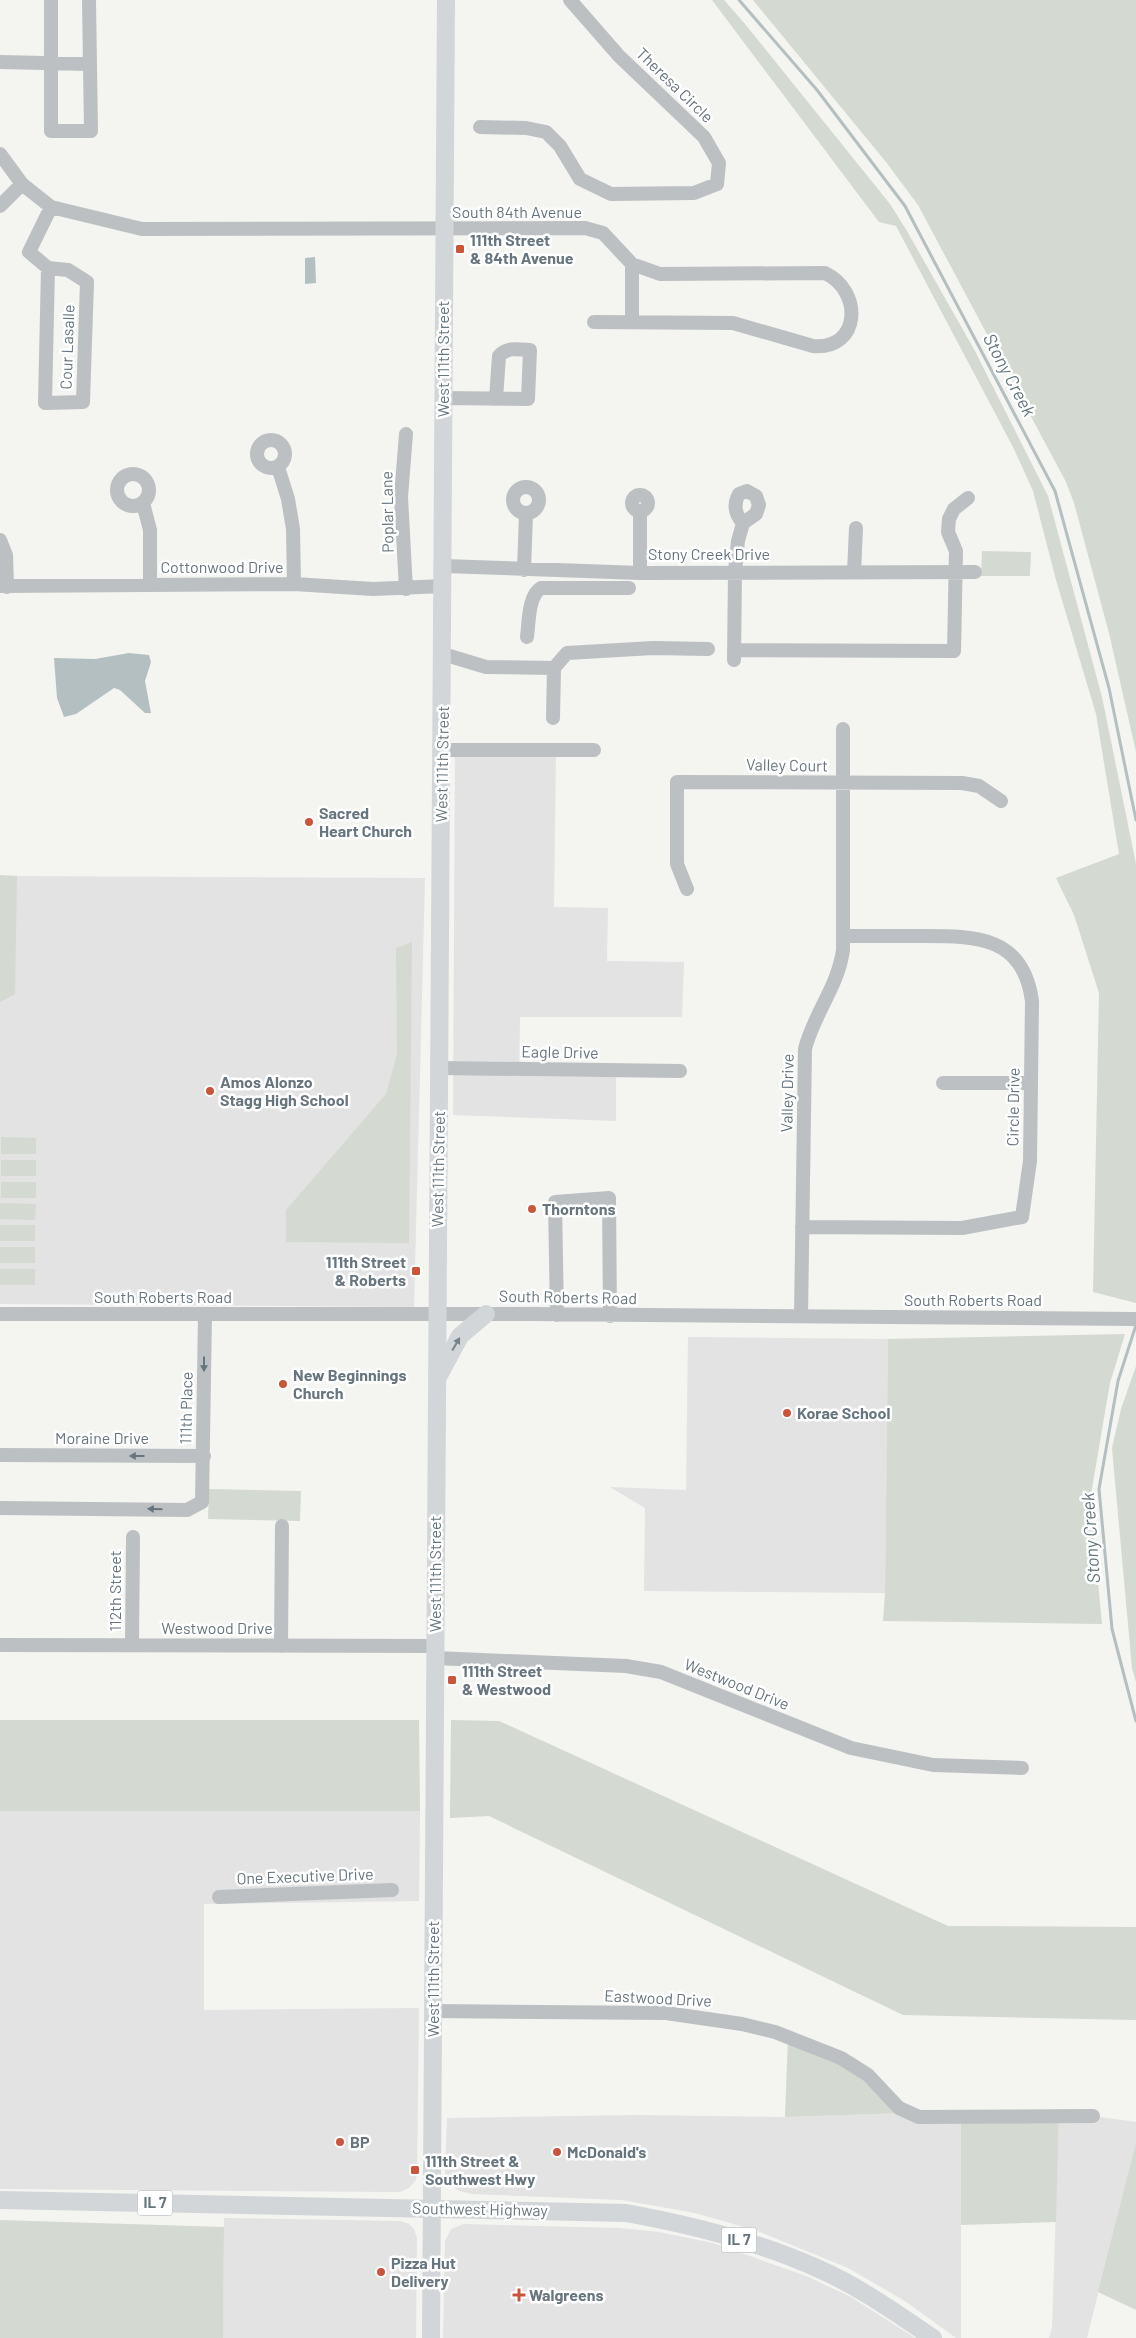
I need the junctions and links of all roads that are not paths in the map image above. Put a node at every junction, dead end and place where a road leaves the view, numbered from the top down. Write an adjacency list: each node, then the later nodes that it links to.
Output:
1 (51, 0): 6 (street)
2 (89, 0): 7 (street)
3 (446, 0): 13 (main road, West 111th Street)
4 (570, 0): 8 (street, Theresa Circle)
5 (0, 62): 6 (street)
6 (50, 63): 7 (street); 7 (street)
7 (89, 64)
8 (480, 127)
9 (0, 156): 10 (street)
10 (22, 184): 11 (street); 12 (street, South 84th Avenue)
11 (0, 206)
12 (51, 207): 13 (street, South 84th Avenue); 15 (street, Cour Lasalle)
13 (443, 230): 14 (street, South 84th Avenue); 18 (main road, West 111th Street)
14 (632, 264): 16 (street); 16 (street, South 84th Avenue)
15 (48, 268): 15 (street, Cour Lasalle)
16 (632, 321): 17 (street, South 84th Avenue)
17 (594, 322)
18 (443, 398): 19 (street); 29 (main road, West 111th Street)
19 (496, 399)
20 (406, 434): 42 (street, Poplar Lane)
21 (278, 467): 38 (street)
22 (968, 498): 35 (street)
23 (143, 502): 37 (street)
24 (640, 511): 33 (street)
25 (526, 513): 30 (street)
26 (743, 523): 32 (street)
27 (856, 528): 34 (street)
28 (0, 540): 39 (street)
29 (444, 566): 30 (street, Stony Creek Drive); 40 (main road, West 111th Street)
30 (524, 570): 31 (street, Stony Creek Drive)
31 (584, 571): 33 (street, Stony Creek Drive); 41 (street)
32 (735, 571): 33 (street, Stony Creek Drive); 34 (street, Stony Creek Drive); 35 (street)
33 (640, 572)
34 (854, 572): 35 (street, Stony Creek Drive)
35 (954, 572): 36 (street, Stony Creek Drive)
36 (974, 572)
37 (150, 584): 38 (street, Cottonwood Drive); 39 (street, Cottonwood Drive)
38 (294, 584): 42 (street, Cottonwood Drive)
39 (3, 586)
40 (444, 586): 42 (street, Cottonwood Drive); 46 (main road, West 111th Street)
41 (583, 587): 43 (street); 44 (street)
42 (406, 588)
43 (629, 588)
44 (527, 637)
45 (708, 649): 47 (street)
46 (443, 654): 47 (street); 50 (main road, West 111th Street)
47 (554, 668): 48 (street)
48 (554, 718)
49 (843, 730): 52 (street, Valley Drive)
50 (442, 750): 51 (street); 56 (main road, West 111th Street)
51 (594, 750)
52 (843, 783): 53 (street, Valley Court); 54 (street, Valley Court); 55 (street, Valley Drive)
53 (1001, 800)
54 (687, 889)
55 (843, 936): 59 (street, Circle Drive); 60 (street, Valley Drive)
56 (438, 1068): 57 (street, Eagle Drive); 62 (main road, West 111th Street)
57 (680, 1072)
58 (943, 1083): 59 (street)
59 (1031, 1083): 60 (street, Circle Drive)
60 (802, 1227): 67 (street, Valley Drive)
61 (0, 1314): 65 (street, South Roberts Road)
62 (436, 1314): 63 (street, South Roberts Road); 65 (street, South Roberts Road); 69 (main road, West 111th Street)
63 (486, 1314): 64 (street, South Roberts Road); 69 (main road, one-way to 63)
64 (557, 1314): 66 (street, South Roberts Road); 66 (street)
65 (205, 1315): 71 (street, 111th Place, one-way to 71)
66 (610, 1316): 67 (street, South Roberts Road)
67 (801, 1316): 68 (street, South Roberts Road)
68 (1133, 1319)
69 (436, 1382): 78 (main road, West 111th Street)
70 (0, 1455): 71 (street, Moraine Drive, one-way to 70)
71 (204, 1456): 72 (street, 111th Place, one-way to 72)
72 (0, 1508)
73 (282, 1526): 77 (street)
74 (133, 1537): 76 (street, 112th Street)
75 (0, 1645): 76 (street, Westwood Drive)
76 (132, 1645): 77 (street, Westwood Drive)
77 (281, 1646): 78 (street, Westwood Drive)
78 (435, 1652): 79 (street, Westwood Drive); 82 (main road, West 111th Street)
79 (1022, 1768)
80 (392, 1890): 81 (street, One Executive Drive)
81 (219, 1896)
82 (433, 2011): 83 (street, Eastwood Drive); 85 (main road, West 111th Street)
83 (1092, 2116)
84 (0, 2200): 85 (main road, Southwest Highway / IL 7)
85 (431, 2208): 86 (main road, West 111th Street); 87 (main road, Southwest Highway / IL 7)
86 (431, 2338)
87 (933, 2338)

